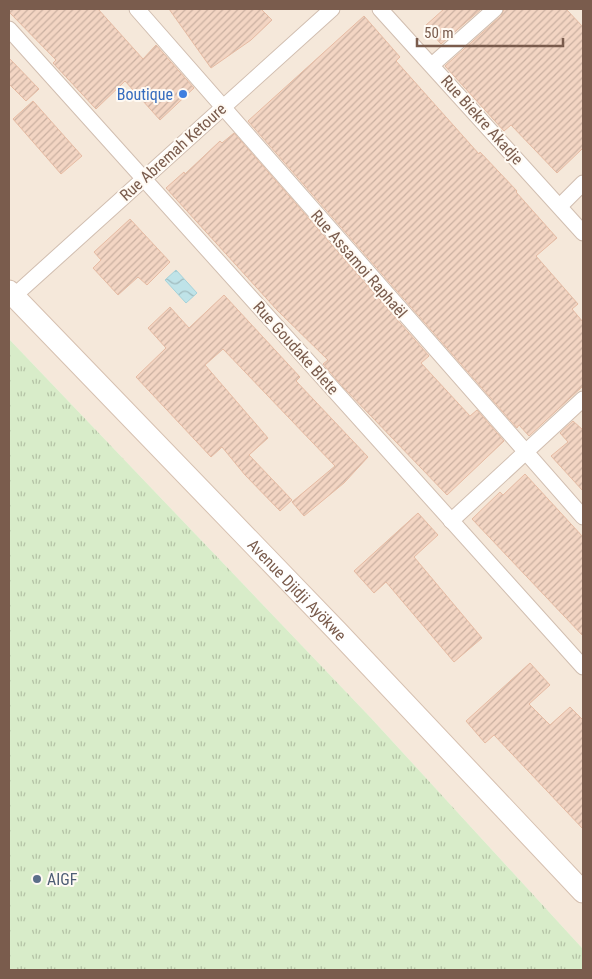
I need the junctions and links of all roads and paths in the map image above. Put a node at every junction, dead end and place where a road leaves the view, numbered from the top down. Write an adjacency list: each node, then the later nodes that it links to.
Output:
1 (137, 9): 7 (street, Rue Assamoi Raphaël)
2 (332, 9): 7 (street, Rue Abremah Ketoure)
3 (380, 9): 6 (street, Rue Biekre Akadje)
4 (495, 9): 6 (street)
5 (9, 29): 8 (street, Rue Goudake Blete)
6 (432, 65): 10 (street, Rue Biekre Akadje)
7 (223, 107): 8 (street, Rue Abremah Ketoure); 14 (street, Rue Assamoi Raphaël)
8 (144, 179): 12 (street, Rue Abremah Ketoure); 16 (street, Rue Goudake Blete)
9 (583, 183): 10 (street)
10 (560, 206): 11 (street, Rue Biekre Akadje)
11 (583, 233)
12 (11, 294): 18 (street, Avenue Djidji Ayökwe)
13 (583, 399): 14 (street)
14 (525, 454): 15 (street, Rue Assamoi Raphaël); 16 (street)
15 (583, 517)
16 (451, 521): 17 (street, Rue Goudake Blete)
17 (581, 661)
18 (583, 892)

